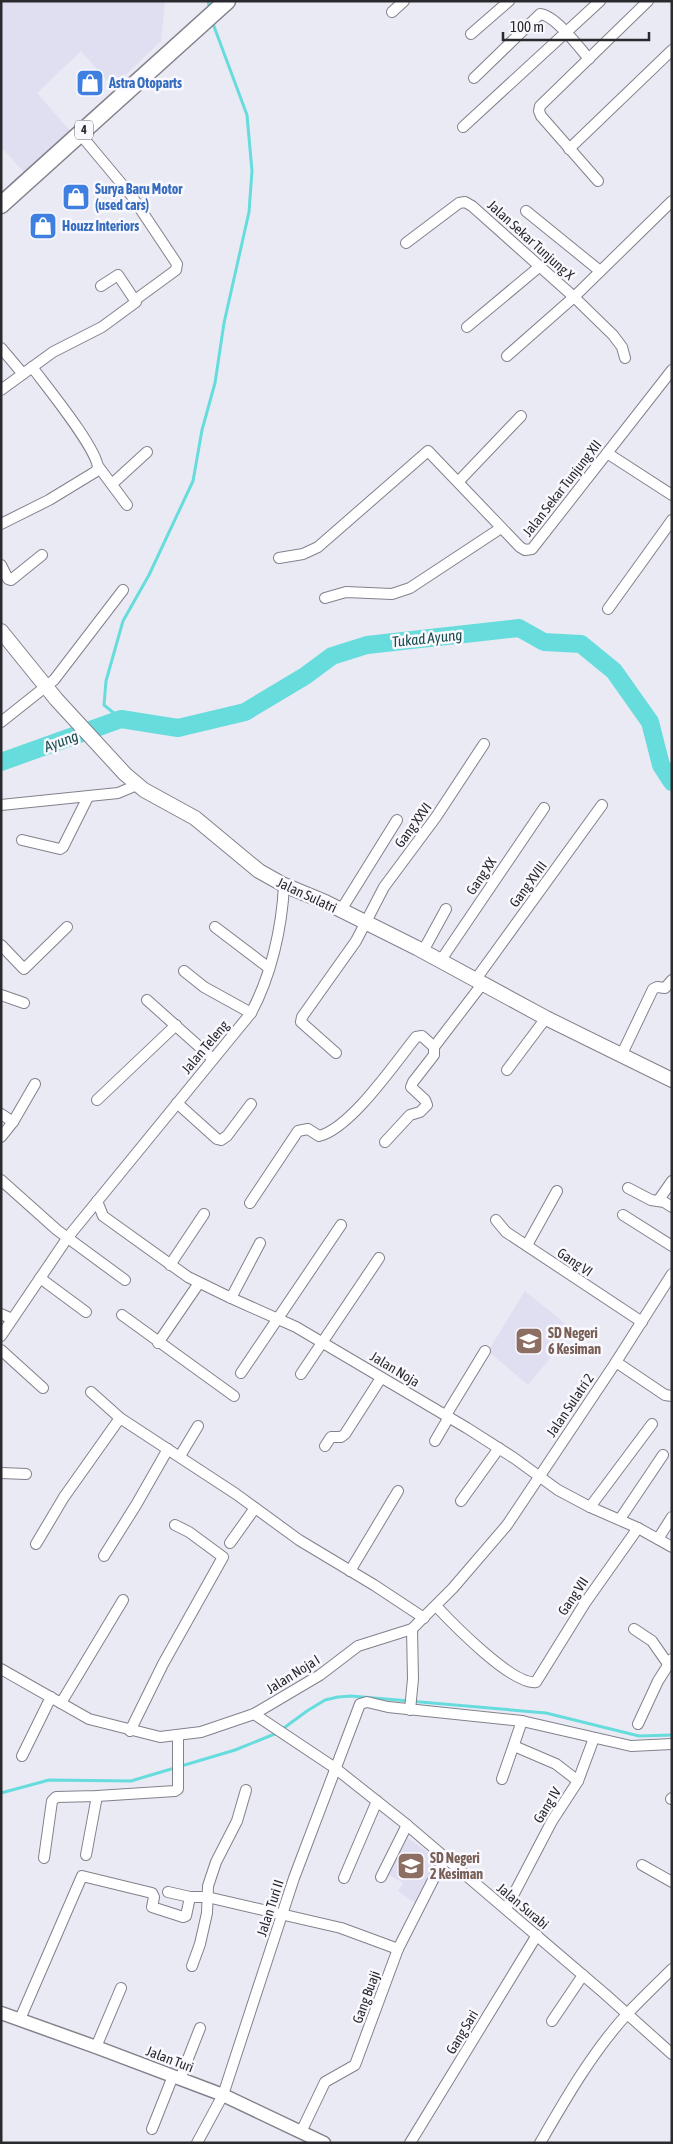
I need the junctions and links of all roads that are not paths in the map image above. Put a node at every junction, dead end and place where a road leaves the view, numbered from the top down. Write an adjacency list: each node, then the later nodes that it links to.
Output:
1 (227, 1): 13 (highway, 4)
2 (404, 1): 6 (street)
3 (509, 1): 8 (street)
4 (600, 1): 7 (street)
5 (648, 1): 10 (street)
6 (392, 12)
7 (566, 32): 10 (street); 11 (street); 12 (street)
8 (471, 34)
9 (672, 50): 14 (street)
10 (589, 59): 14 (street)
11 (474, 78)
12 (463, 127)
13 (80, 134): 17 (highway, 4); 24 (street)
14 (570, 149): 15 (street)
15 (598, 181)
16 (672, 201): 21 (street, Jalan Sekar Tunjung X)
17 (1, 205)
18 (526, 211): 21 (street)
19 (406, 243): 20 (street, Jalan Sekar Tunjung X)
20 (539, 267): 23 (street, Jalan Sekar Tunjung X); 25 (street)
21 (600, 271): 23 (street, Jalan Sekar Tunjung X)
22 (101, 286): 24 (street)
23 (574, 297): 27 (street); 28 (street)
24 (134, 300): 29 (street)
25 (467, 327)
26 (1, 348): 31 (street)
27 (507, 356)
28 (625, 358)
29 (32, 367): 31 (street); 36 (street)
30 (672, 370): 35 (street, Jalan Sekar Tunjung XII)
31 (23, 374): 32 (street)
32 (1, 390)
33 (521, 416): 37 (street)
34 (148, 452): 38 (street)
35 (607, 453): 39 (street); 43 (street, Jalan Sekar Tunjung XII)
36 (98, 466): 38 (street); 42 (street)
37 (458, 482): 43 (street, Jalan Sekar Tunjung XII); 45 (street, Jalan Sekar Tunjung XII)
38 (112, 484): 40 (street)
39 (672, 494)
40 (127, 505)
41 (672, 520): 49 (street)
42 (1, 524)
43 (501, 528): 48 (street)
44 (42, 555): 46 (street)
45 (279, 558)
46 (1, 565)
47 (123, 590): 51 (street)
48 (325, 598)
49 (608, 609)
50 (1, 631): 51 (main road, Jalan Sulatri)
51 (46, 686): 52 (street); 54 (main road, Jalan Sulatri)
52 (1, 722)
53 (484, 744): 64 (street, Gang XXVI)
54 (137, 784): 55 (street); 61 (main road, Jalan Sulatri)
55 (88, 796): 56 (street); 60 (street)
56 (1, 804)
57 (602, 805): 73 (street, Gang XVIII)
58 (544, 808): 69 (street, Gang XX)
59 (397, 820): 63 (street)
60 (22, 840)
61 (284, 885): 63 (main road, Jalan Sulatri); 70 (street, Jalan Teleng)
62 (446, 909): 68 (street)
63 (341, 910): 64 (main road, Jalan Sulatri)
64 (365, 923): 68 (main road, Jalan Sulatri); 81 (street, Gang XXVI)
65 (67, 927): 67 (street)
66 (215, 927): 70 (street)
67 (1, 945)
68 (423, 951): 69 (main road, Jalan Sulatri)
69 (441, 960): 73 (main road, Jalan Sulatri)
70 (269, 968): 77 (street, Jalan Teleng)
71 (184, 971): 77 (street)
72 (672, 980): 82 (street)
73 (480, 981): 78 (main road, Jalan Sulatri); 80 (street, Gang XVIII)
74 (1, 995): 76 (street)
75 (147, 1000): 79 (street)
76 (24, 1003)
77 (251, 1013): 83 (street, Jalan Teleng)
78 (546, 1018): 82 (main road, Jalan Sulatri); 84 (street)
79 (176, 1025): 83 (street); 87 (street)
80 (434, 1047): 93 (street, Gang XVIII); 100 (street)
81 (336, 1053)
82 (621, 1056): 85 (main road, Jalan Sulatri)
83 (213, 1059): 88 (street, Jalan Teleng)
84 (507, 1070)
85 (672, 1080)
86 (34, 1084): 91 (street)
87 (97, 1100)
88 (177, 1103): 89 (street); 98 (street, Jalan Teleng)
89 (251, 1104)
90 (1, 1114): 91 (street)
91 (13, 1122): 92 (street)
92 (1, 1137)
93 (385, 1142)
94 (1, 1180): 108 (street)
95 (672, 1181): 99 (street)
96 (628, 1188): 99 (street)
97 (557, 1191): 110 (street)
98 (97, 1201): 104 (street, Jalan Noja); 105 (street)
99 (658, 1201): 101 (street)
100 (250, 1203)
101 (672, 1207)
102 (204, 1214): 113 (street)
103 (623, 1215): 111 (street)
104 (104, 1216): 105 (street); 113 (street, Jalan Noja)
105 (83, 1218): 108 (street)
106 (496, 1220): 110 (street, Gang VI)
107 (341, 1225): 122 (street)
108 (68, 1237): 115 (street); 116 (street)
109 (260, 1243): 118 (street)
110 (527, 1245): 124 (street, Gang VI)
111 (672, 1246)
112 (379, 1258): 126 (street)
113 (170, 1265): 117 (street, Jalan Noja)
114 (672, 1274): 124 (street, Jalan Sulatri 2)
115 (40, 1278): 119 (street); 123 (street)
116 (125, 1280)
117 (199, 1283): 118 (street, Jalan Noja); 127 (street)
118 (231, 1298): 122 (street, Jalan Noja)
119 (86, 1312)
120 (1, 1314): 123 (street)
121 (122, 1315): 127 (street)
122 (277, 1317): 126 (street, Jalan Noja); 131 (street)
123 (12, 1320): 125 (street)
124 (642, 1322): 130 (street, Jalan Sulatri 2)
125 (1, 1336)
126 (322, 1342): 132 (street); 133 (street, Jalan Noja)
127 (158, 1343): 136 (street)
128 (1, 1350): 134 (street)
129 (485, 1351): 138 (street)
130 (616, 1362): 137 (street); 150 (street, Jalan Sulatri 2)
131 (242, 1373)
132 (301, 1374)
133 (382, 1378): 138 (street, Jalan Noja); 143 (street)
134 (43, 1388)
135 (91, 1392): 139 (street)
136 (234, 1396)
137 (672, 1396)
138 (448, 1416): 142 (street); 144 (street, Jalan Noja)
139 (120, 1418): 145 (street); 161 (street)
140 (652, 1424): 153 (street)
141 (198, 1426): 147 (street)
142 (435, 1441)
143 (325, 1446)
144 (499, 1448): 150 (street, Jalan Noja); 152 (street)
145 (168, 1449): 147 (street); 163 (street)
146 (663, 1455): 156 (street)
147 (180, 1456): 154 (street)
148 (1, 1473): 149 (street)
149 (26, 1474)
150 (539, 1476): 153 (street, Jalan Noja); 166 (street, Jalan Noja I)
151 (398, 1491): 164 (street)
152 (460, 1501)
153 (590, 1507): 156 (street, Jalan Noja)
154 (255, 1508): 160 (street); 164 (street)
155 (672, 1517): 159 (street)
156 (620, 1519): 158 (street, Jalan Noja)
157 (176, 1525): 178 (street)
158 (638, 1528): 159 (street, Jalan Noja); 166 (street, Gang VII)
159 (658, 1539): 162 (street, Jalan Noja)
160 (230, 1543)
161 (36, 1544)
162 (672, 1547)
163 (104, 1556)
164 (350, 1571): 167 (street)
165 (124, 1600): 173 (street)
166 (436, 1606): 167 (street, Jalan Noja I)
167 (424, 1618): 168 (street, Jalan Noja I)
168 (412, 1629): 174 (street); 175 (street, Jalan Noja I)
169 (634, 1629): 170 (street)
170 (670, 1661): 177 (street)
171 (3, 1673): 172 (street, Jalan Noja I)
172 (51, 1698): 173 (street, Jalan Noja I); 183 (street)
173 (61, 1703): 178 (street, Jalan Noja I)
174 (410, 1708): 176 (street); 184 (street, Jalan Turi II)
175 (254, 1714): 179 (street, Jalan Noja I); 184 (street, Jalan Surabi)
176 (522, 1721): 180 (street); 182 (street)
177 (638, 1724)
178 (130, 1731): 179 (street, Jalan Noja I)
179 (178, 1734): 188 (street)
180 (594, 1738): 181 (street); 186 (street)
181 (672, 1744)
182 (514, 1746): 185 (street); 186 (street, Gang IV)
183 (22, 1756)
184 (335, 1768): 189 (street, Jalan Surabi); 202 (street, Jalan Turi II)
185 (502, 1779)
186 (578, 1781): 201 (street, Gang IV)
187 (246, 1790): 200 (street)
188 (97, 1796): 191 (street); 192 (street)
189 (377, 1801): 190 (street, Jalan Surabi); 196 (street)
190 (407, 1825): 193 (street, Jalan Surabi); 195 (street)
191 (86, 1855)
192 (44, 1858)
193 (446, 1858): 201 (street, Jalan Surabi); 204 (street, Gang Buaji)
194 (642, 1865): 197 (street)
195 (381, 1877)
196 (344, 1878)
197 (672, 1882)
198 (168, 1892): 199 (street)
199 (190, 1897): 200 (street); 211 (street)
200 (207, 1897): 202 (street); 205 (street)
201 (506, 1909): 203 (street, Jalan Surabi)
202 (282, 1914): 204 (street); 217 (street, Jalan Turi II)
203 (537, 1935): 207 (street, Jalan Surabi); 222 (street, Gang Sari)
204 (398, 1949): 219 (street, Gang Buaji)
205 (192, 1966)
206 (672, 1969): 210 (street)
207 (583, 1975): 210 (street, Jalan Surabi); 212 (street)
208 (121, 1988): 214 (street)
209 (1, 2013): 211 (street, Jalan Turi)
210 (627, 2014): 215 (street, Jalan Surabi); 223 (street)
211 (20, 2019): 214 (street, Jalan Turi)
212 (552, 2021)
213 (200, 2028): 216 (street)
214 (96, 2047): 216 (street, Jalan Turi)
215 (672, 2054)
216 (177, 2078): 217 (street, Jalan Turi); 218 (street)
217 (223, 2096): 219 (street, Jalan Turi); 220 (street, Jalan Turi II)
218 (152, 2129)
219 (301, 2132): 221 (street, Jalan Turi)
220 (197, 2143)
221 (324, 2143)
222 (410, 2143)
223 (540, 2143)

